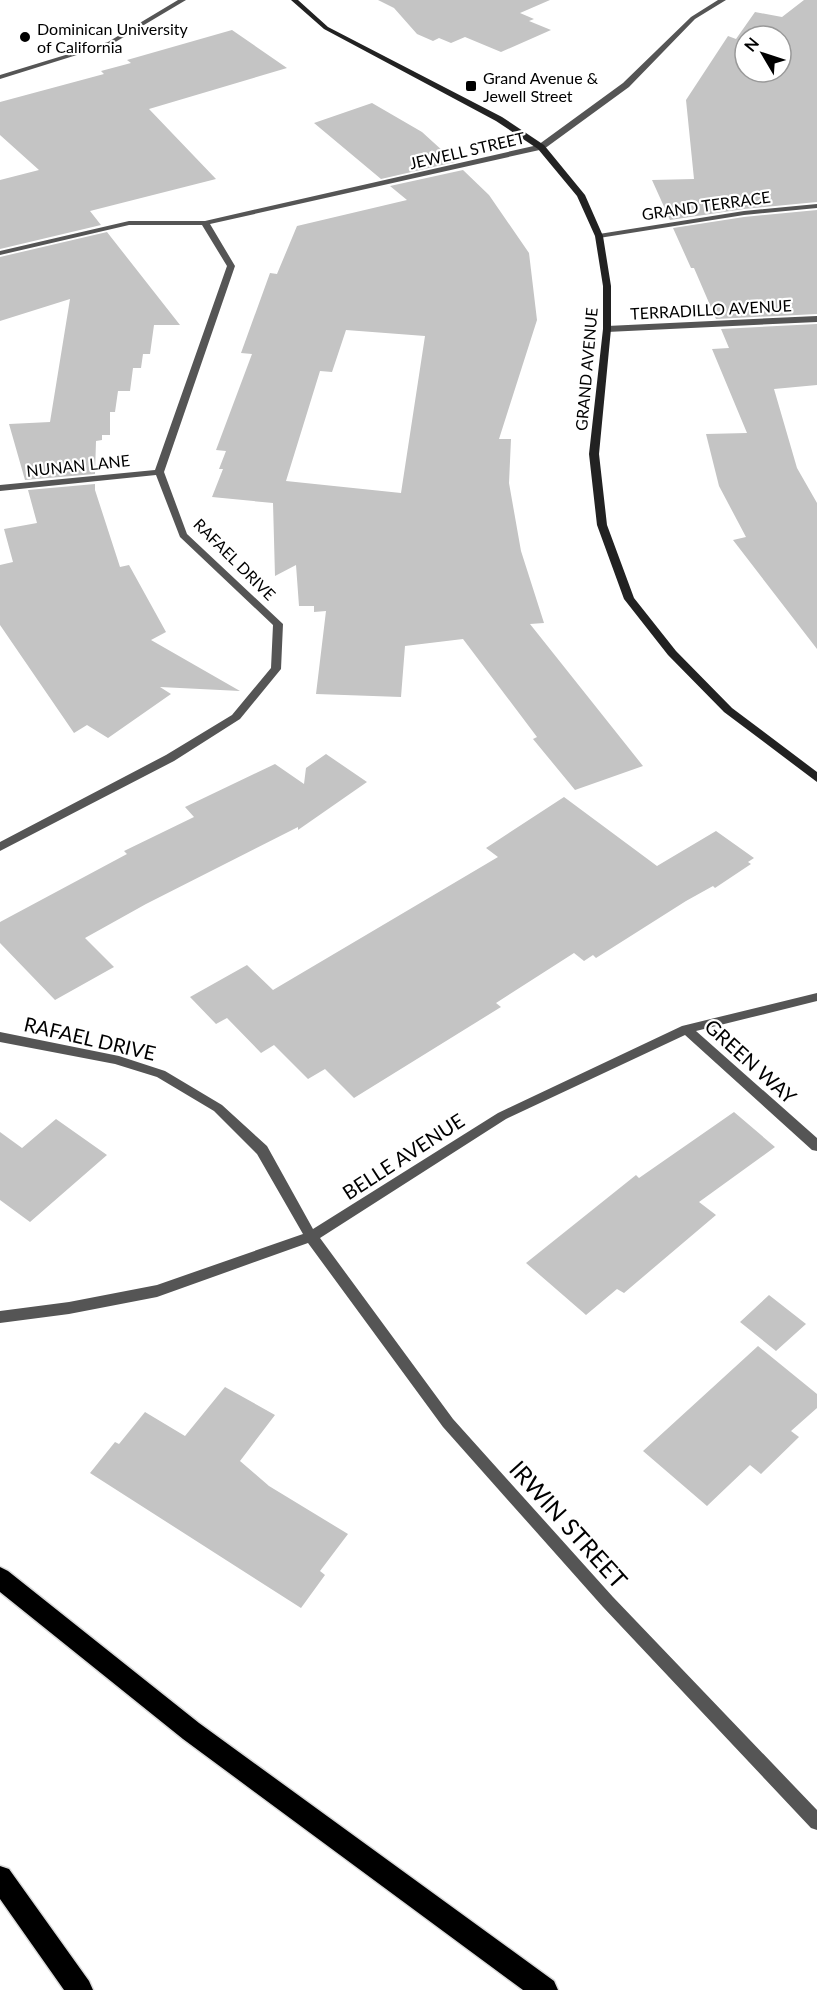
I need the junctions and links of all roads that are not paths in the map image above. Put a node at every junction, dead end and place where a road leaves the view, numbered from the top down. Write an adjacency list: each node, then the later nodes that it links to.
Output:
1 (183, 0): 4 (street)
2 (294, 0): 5 (street, GRAND AVENUE)
3 (723, 0): 5 (street, JEWELL STREET)
4 (0, 77)
5 (541, 147): 7 (street, JEWELL STREET); 8 (street, GRAND AVENUE)
6 (817, 206): 8 (street, GRAND TERRACE)
7 (205, 223): 9 (street); 12 (street)
8 (600, 236): 11 (street, GRAND AVENUE)
9 (0, 253)
10 (817, 319): 11 (street, TERRADILLO AVENUE)
11 (607, 329): 14 (street, GRAND AVENUE)
12 (159, 472): 13 (street, NUNAN LANE); 15 (street, RAFAEL DRIVE)
13 (0, 488)
14 (817, 778)
15 (0, 848)
16 (817, 997): 17 (street, BELLE AVENUE)
17 (686, 1029): 19 (street, GREEN WAY); 20 (street, BELLE AVENUE)
18 (0, 1037): 20 (street, RAFAEL DRIVE)
19 (817, 1146)
20 (311, 1237): 21 (street, BELLE AVENUE); 23 (street, IRWIN STREET)
21 (0, 1317)
22 (0, 1578): 26 (highway)
23 (817, 1822)
24 (0, 1878): 25 (highway)
25 (80, 1990)
26 (545, 1990)

